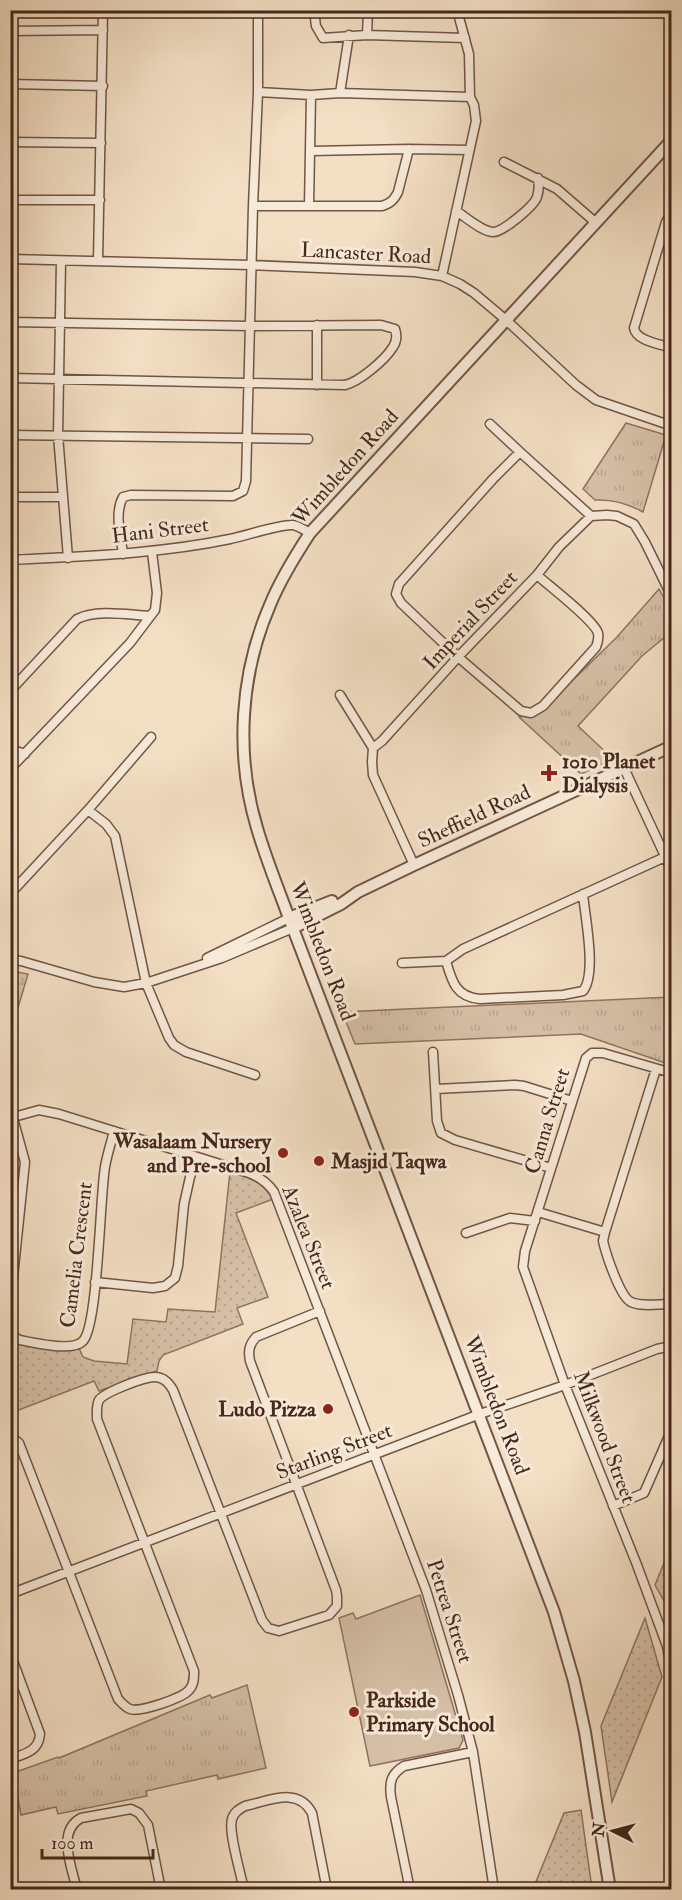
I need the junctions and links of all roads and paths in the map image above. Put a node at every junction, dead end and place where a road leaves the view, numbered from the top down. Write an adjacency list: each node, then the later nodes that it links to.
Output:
1 (104, 10): 6 (street)
2 (258, 10): 13 (street)
3 (314, 10): 8 (street)
4 (368, 10): 9 (street)
5 (457, 10): 10 (street)
6 (103, 30): 7 (street); 12 (street)
7 (10, 31)
8 (349, 35): 9 (street); 14 (street)
9 (367, 35): 10 (street)
10 (465, 38): 16 (street)
11 (10, 84): 12 (street)
12 (103, 86): 19 (street)
13 (258, 92): 15 (street); 28 (street)
14 (340, 93): 15 (street); 16 (street)
15 (310, 95): 22 (street)
16 (470, 97): 21 (street)
17 (672, 140): 31 (street, Wimbledon Road)
18 (10, 142): 19 (street)
19 (101, 143): 26 (street)
20 (409, 149): 21 (street); 22 (street); 27 (street)
21 (469, 150): 29 (street)
22 (311, 151): 27 (street)
23 (504, 162): 24 (street)
24 (538, 178): 29 (street); 31 (street)
25 (10, 200): 26 (street)
26 (100, 200): 34 (street)
27 (309, 206): 28 (street)
28 (253, 207): 35 (street)
29 (456, 211): 36 (street)
30 (672, 212): 42 (street)
31 (595, 222): 37 (street, Wimbledon Road)
32 (10, 259): 33 (street, Lancaster Road)
33 (61, 261): 34 (street, Lancaster Road); 39 (street)
34 (98, 261): 35 (street, Lancaster Road)
35 (251, 265): 36 (street, Lancaster Road); 41 (street)
36 (442, 276): 37 (street, Lancaster Road)
37 (506, 320): 48 (street, Lancaster Road); 57 (street, Wimbledon Road)
38 (10, 322): 39 (street)
39 (59, 323): 41 (street); 44 (street)
40 (317, 325): 41 (street); 46 (street); 46 (street)
41 (250, 326): 45 (street)
42 (672, 348)
43 (10, 378): 44 (street)
44 (58, 379): 45 (street); 50 (street)
45 (250, 382): 46 (street); 51 (street)
46 (317, 385)
47 (490, 424): 53 (street)
48 (672, 426)
49 (10, 435): 50 (street)
50 (58, 435): 51 (street); 55 (street)
51 (248, 439): 52 (street); 59 (street)
52 (308, 439)
53 (520, 453): 56 (street); 65 (street)
54 (10, 497): 55 (street)
55 (63, 497): 60 (street)
56 (591, 516): 62 (street, Imperial Street); 63 (street)
57 (310, 533): 58 (street, Hani Street); 81 (street, Wimbledon Road)
58 (152, 552): 59 (street, Hani Street); 64 (street)
59 (123, 554): 60 (street, Hani Street)
60 (68, 558): 61 (street, Hani Street)
61 (10, 561)
62 (537, 575): 65 (street, Imperial Street); 65 (street)
63 (672, 597)
64 (150, 616): 66 (street); 72 (street)
65 (458, 657): 70 (street, Imperial Street)
66 (10, 691)
67 (340, 695): 70 (street)
68 (151, 737): 75 (street)
69 (672, 746): 73 (street, Sheffield Road)
70 (373, 748): 77 (street)
71 (10, 749): 72 (street)
72 (25, 754): 74 (street)
73 (624, 768): 76 (street); 77 (street, Sheffield Road)
74 (10, 769)
75 (88, 810): 79 (street); 85 (street)
76 (665, 857): 78 (street); 80 (street)
77 (414, 866): 81 (street, Sheffield Road)
78 (672, 871)
79 (10, 894)
80 (583, 894): 83 (street); 83 (street)
81 (291, 923): 85 (street); 107 (street, Wimbledon Road)
82 (10, 960): 85 (street)
83 (446, 960): 84 (street)
84 (402, 963)
85 (146, 983): 89 (street)
86 (433, 1052): 90 (street)
87 (656, 1069): 88 (street, Canna Street); 91 (street, Canna Street); 97 (street)
88 (672, 1073)
89 (255, 1075)
90 (436, 1089): 91 (street); 95 (street)
91 (572, 1101): 95 (street, Canna Street)
92 (12, 1118): 93 (street, Azalea Street); 101 (street)
93 (114, 1131): 94 (street, Azalea Street); 100 (street, Camelia Crescent)
94 (196, 1158): 100 (street); 103 (street, Azalea Street)
95 (550, 1168): 96 (street, Canna Street)
96 (536, 1216): 97 (street); 98 (street); 106 (street, Milkwood Street)
97 (605, 1232): 102 (street)
98 (466, 1233)
99 (672, 1274): 102 (street)
100 (95, 1282): 104 (street, Camelia Crescent)
101 (10, 1306)
102 (671, 1308)
103 (320, 1311): 110 (street, Azalea Street); 111 (street)
104 (10, 1329)
105 (672, 1347): 106 (street, Starling Street)
106 (565, 1384): 107 (street, Starling Street); 112 (street, Milkwood Street)
107 (480, 1414): 110 (street, Starling Street); 128 (street, Wimbledon Road)
108 (672, 1429): 112 (street)
109 (10, 1434): 115 (street)
110 (375, 1455): 111 (street, Starling Street); 120 (street, Petrea Street)
111 (297, 1485): 113 (street, Starling Street); 113 (street)
112 (613, 1506): 117 (street, Milkwood Street)
113 (221, 1513): 114 (street, Starling Street); 114 (street)
114 (145, 1542): 115 (street, Starling Street); 115 (street)
115 (69, 1571): 116 (street, Starling Street)
116 (10, 1594)
117 (669, 1645): 119 (street, Milkwood Street)
118 (10, 1653): 121 (street)
119 (672, 1674)
120 (473, 1752): 126 (street); 127 (street, Petrea Street)
121 (10, 1760)
122 (76, 1890): 123 (street)
123 (161, 1890)
124 (244, 1890): 125 (street)
125 (327, 1890)
126 (410, 1890)
127 (494, 1890)
128 (610, 1890)

